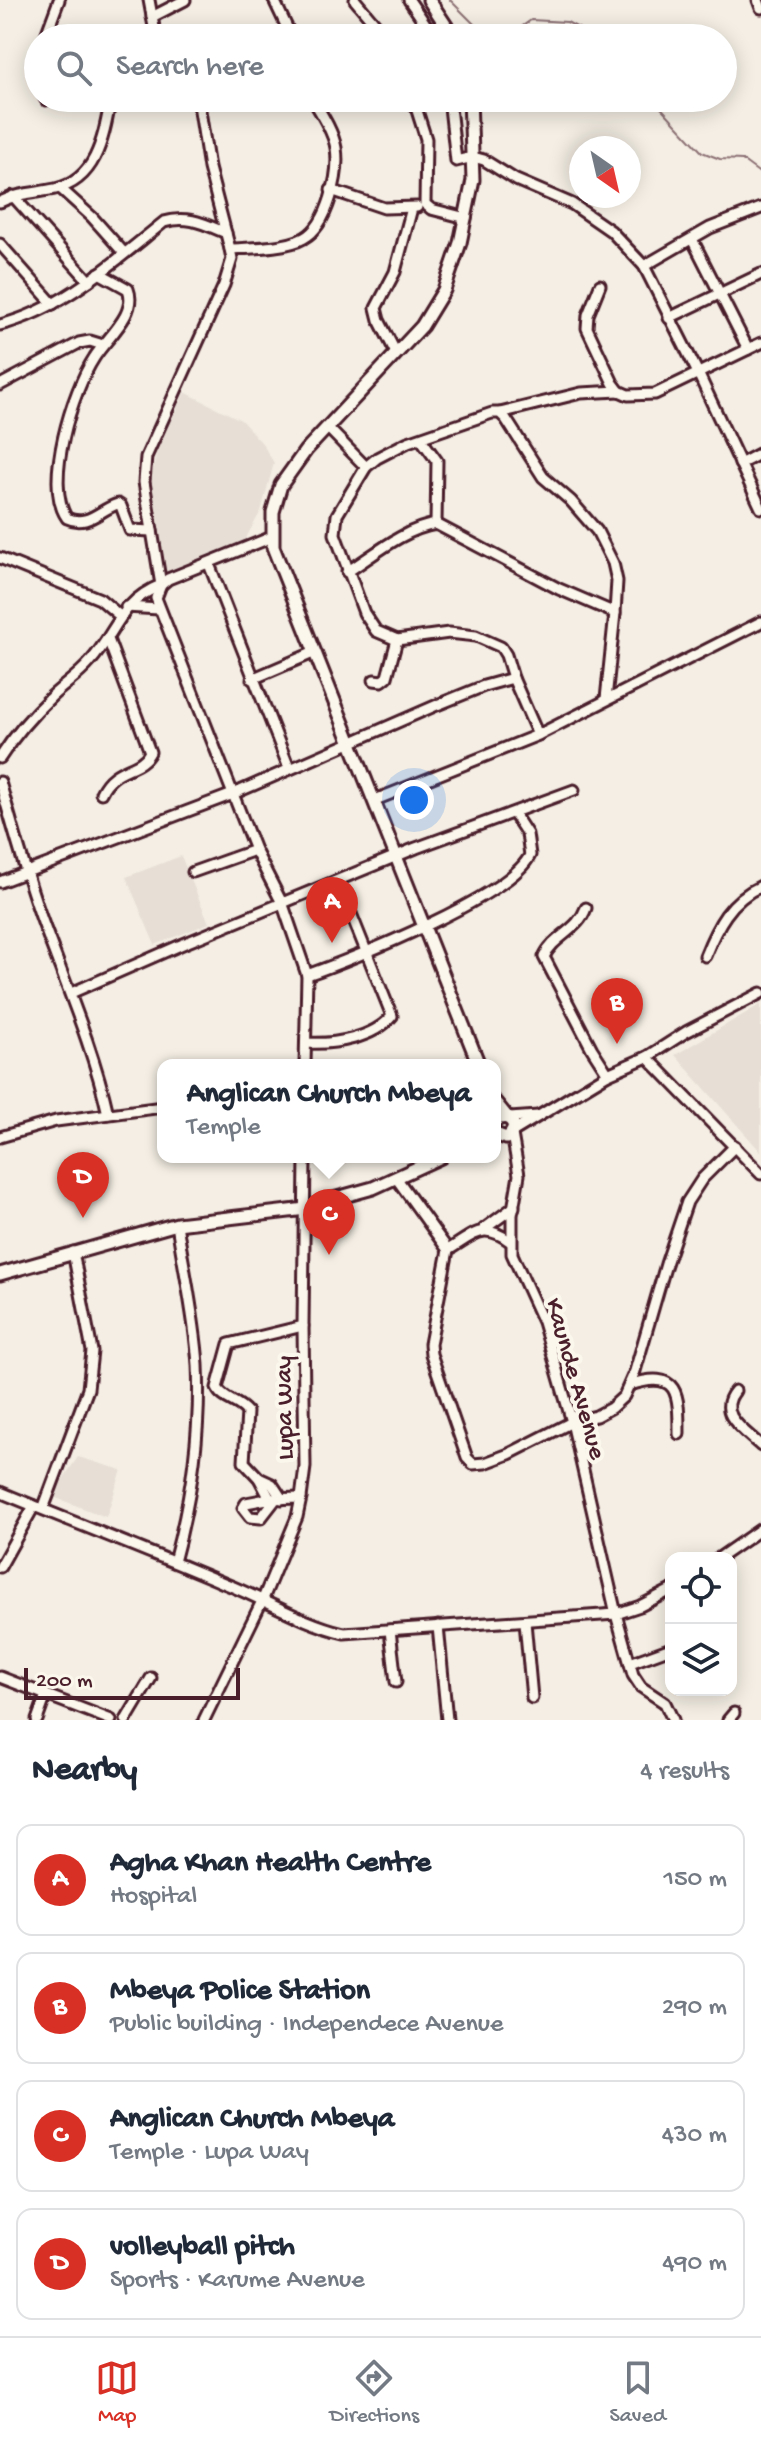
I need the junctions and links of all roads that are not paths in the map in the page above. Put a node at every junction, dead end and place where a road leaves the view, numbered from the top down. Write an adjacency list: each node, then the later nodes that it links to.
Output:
1 (59, 0): 11 (street)
2 (149, 0): 10 (street)
3 (185, 0): 10 (street)
4 (274, 0): 13 (street)
5 (355, 0): 14 (street)
6 (409, 0): 15 (street)
7 (429, 0): 16 (main road)
8 (758, 0): 9 (street)
9 (761, 8)
10 (152, 17): 12 (street)
11 (50, 24)
12 (153, 24)
13 (285, 24)
14 (375, 24)
15 (425, 24)
16 (445, 24)
17 (108, 112): 24 (street)
18 (200, 112): 32 (street)
19 (320, 112): 25 (street)
20 (417, 112): 28 (street)
21 (450, 112): 23 (street)
22 (471, 112): 23 (main road)
23 (473, 157): 31 (main road); 37 (street)
24 (60, 188): 26 (street); 36 (street)
25 (331, 190): 29 (street); 35 (street)
26 (13, 196): 27 (street); 40 (street)
27 (0, 202)
28 (425, 204): 29 (street); 31 (street)
29 (412, 208): 49 (street)
30 (761, 208): 33 (street)
31 (466, 218): 49 (main road)
32 (226, 233): 35 (street); 36 (street)
33 (692, 239): 37 (street); 42 (street)
34 (0, 244): 43 (street)
35 (230, 249): 61 (street)
36 (124, 253): 38 (street)
37 (644, 266): 44 (street)
38 (99, 273): 40 (street); 47 (street)
39 (761, 274): 42 (street)
40 (89, 281): 43 (street)
41 (600, 285): 52 (street)
42 (720, 294): 44 (street); 48 (street)
43 (53, 304): 45 (street)
44 (669, 318): 50 (street)
45 (0, 325)
46 (761, 343): 48 (street)
47 (103, 345): 51 (street); 61 (street)
48 (748, 349): 50 (street)
49 (396, 353): 54 (main road)
50 (698, 373): 52 (street); 57 (street)
51 (0, 385)
52 (619, 391): 53 (street)
53 (500, 413): 55 (street); 69 (street)
54 (327, 427): 58 (street); 62 (main road)
55 (421, 439): 58 (street); 60 (street)
56 (761, 453): 57 (street)
57 (740, 464): 59 (street)
58 (366, 467): 65 (street)
59 (761, 508)
60 (436, 524): 65 (street); 69 (street)
61 (152, 531): 66 (street)
62 (272, 537): 64 (street); 73 (main road)
63 (0, 558): 68 (street)
64 (209, 564): 66 (street); 75 (street)
65 (347, 572): 72 (street)
66 (161, 585): 67 (street); 68 (street)
67 (159, 609): 68 (street); 85 (street)
68 (123, 611): 71 (street)
69 (615, 613): 77 (street)
70 (761, 622): 77 (street)
71 (108, 639): 80 (street); 84 (street)
72 (397, 640): 74 (street); 76 (street)
73 (315, 652): 75 (street); 79 (main road)
74 (513, 678): 78 (street); 79 (street)
75 (252, 679): 81 (street)
76 (374, 680)
77 (606, 699): 78 (street)
78 (538, 735): 86 (street)
79 (352, 744): 81 (street); 86 (main road)
80 (0, 758)
81 (289, 768): 85 (street)
82 (0, 782): 87 (street)
83 (574, 790): 88 (street)
84 (101, 793)
85 (233, 794): 89 (street); 91 (street)
86 (375, 800): 90 (main road)
87 (3, 802): 91 (street)
88 (514, 814): 90 (street); 98 (street)
89 (255, 850): 92 (street); 96 (street)
90 (398, 856): 93 (street); 98 (main road)
91 (26, 872): 94 (street); 102 (street)
92 (193, 872)
93 (338, 881): 96 (street); 99 (street)
94 (0, 882)
95 (761, 886): 100 (street)
96 (283, 905): 101 (street); 102 (street)
97 (586, 908): 108 (street)
98 (424, 928): 99 (street); 107 (main road)
99 (367, 951): 101 (street); 104 (street)
100 (705, 956)
101 (307, 975): 104 (street)
102 (71, 993): 110 (street)
103 (761, 993): 105 (street)
104 (306, 1043): 106 (street)
105 (647, 1057): 108 (street); 115 (street)
106 (305, 1059)
107 (477, 1059)
108 (608, 1074): 111 (street)
109 (157, 1108): 110 (street)
110 (108, 1114): 114 (street)
111 (538, 1116): 112 (street); 113 (street)
112 (504, 1119): 113 (main road)
113 (503, 1135): 120 (street, Kaunde Avenue)
114 (0, 1137)
115 (735, 1146): 118 (street); 129 (street)
116 (305, 1163): 121 (street, Lupa Way)
117 (429, 1163): 119 (main road)
118 (761, 1174)
119 (397, 1179): 121 (main road); 125 (street)
120 (514, 1207): 123 (street); 124 (street, Kaunde Avenue)
121 (306, 1209): 122 (main road); 128 (street, Lupa Way)
122 (177, 1224): 126 (main road); 139 (street)
123 (478, 1233): 124 (street); 125 (street)
124 (511, 1242): 131 (street, Kaunde Avenue)
125 (448, 1250): 131 (street)
126 (73, 1252): 127 (main road); 136 (street)
127 (0, 1274)
128 (303, 1326): 135 (street, Lupa Way); 135 (street)
129 (630, 1385): 131 (street); 132 (street)
130 (735, 1391): 133 (street)
131 (572, 1422): 143 (street, Kaunde Avenue)
132 (679, 1434)
133 (761, 1446)
134 (0, 1492): 136 (street)
135 (301, 1498): 142 (street, Lupa Way)
136 (38, 1508): 139 (street); 140 (street)
137 (761, 1529): 138 (street)
138 (728, 1552)
139 (174, 1562): 142 (street)
140 (0, 1567)
141 (665, 1593): 143 (street)
142 (263, 1599): 146 (street); 157 (street, Lupa Way)
143 (616, 1614): 144 (street); 148 (street, Kaunde Avenue)
144 (525, 1622): 145 (street); 153 (street)
145 (438, 1626): 146 (street); 158 (street)
146 (390, 1630): 151 (street)
147 (665, 1650): 148 (street)
148 (630, 1663): 159 (street)
149 (0, 1677): 152 (street)
150 (151, 1678): 156 (street)
151 (396, 1682)
152 (46, 1695): 154 (street); 155 (street)
153 (532, 1698)
154 (37, 1720)
155 (111, 1720)
156 (126, 1720)
157 (204, 1720)
158 (447, 1720)
159 (673, 1720)

